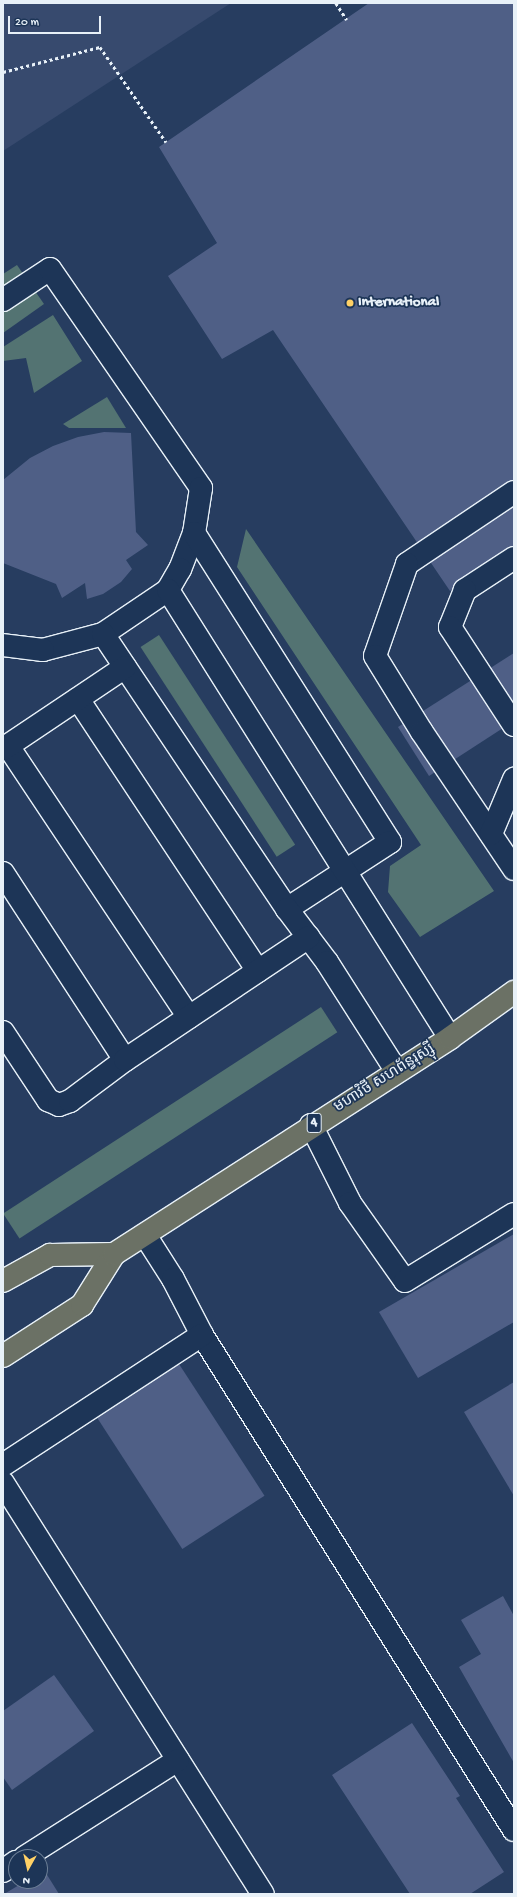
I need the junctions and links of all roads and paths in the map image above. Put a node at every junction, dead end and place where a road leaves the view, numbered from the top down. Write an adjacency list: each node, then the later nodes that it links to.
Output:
1 (336, 3): 2 (path)
2 (347, 20)
3 (3, 72): 4 (path)
4 (166, 142)
5 (3, 300): 7 (street)
6 (514, 492): 17 (street)
7 (194, 533): 9 (street); 19 (street)
8 (514, 559): 14 (street)
9 (168, 590): 10 (street); 19 (street)
10 (104, 634): 11 (street); 12 (street)
11 (3, 645)
12 (125, 667): 13 (street); 21 (street)
13 (78, 699): 15 (street); 23 (street)
14 (514, 725)
15 (6, 748): 25 (street)
16 (514, 779): 17 (street)
17 (491, 834): 18 (street)
18 (514, 869)
19 (345, 870): 21 (street); 27 (street)
20 (3, 873): 28 (street)
21 (287, 909): 22 (street)
22 (309, 937): 23 (street); 29 (street)
23 (258, 971): 25 (street)
24 (514, 992): 27 (highway, មហាវិថី សហព័ន្ធរុស្ស៊ី / 4)
25 (189, 1017): 28 (street)
26 (3, 1032): 28 (street)
27 (450, 1038): 29 (highway, មហាវិថី សហព័ន្ធរុស្ស៊ី / 4)
28 (125, 1060)
29 (397, 1072): 30 (highway, មហាវិថី សហព័ន្ធរុស្ស៊ី / 4)
30 (311, 1125): 31 (street); 32 (highway, មហាវិថី សហព័ន្ធរុស្ស៊ី / 4)
31 (514, 1214)
32 (146, 1235): 33 (highway, មហាវិថី សហព័ន្ធរុស្ស៊ី / 4); 35 (street)
33 (114, 1254): 34 (highway); 36 (highway, មហាវិថី សហព័ន្ធរុស្ស៊ី / 4)
34 (4, 1279)
35 (202, 1335): 37 (street); 40 (street)
36 (3, 1356)
37 (3, 1465)
38 (3, 1483): 39 (street)
39 (178, 1760): 41 (street); 42 (street)
40 (514, 1830)
41 (38, 1849)
42 (263, 1894)

